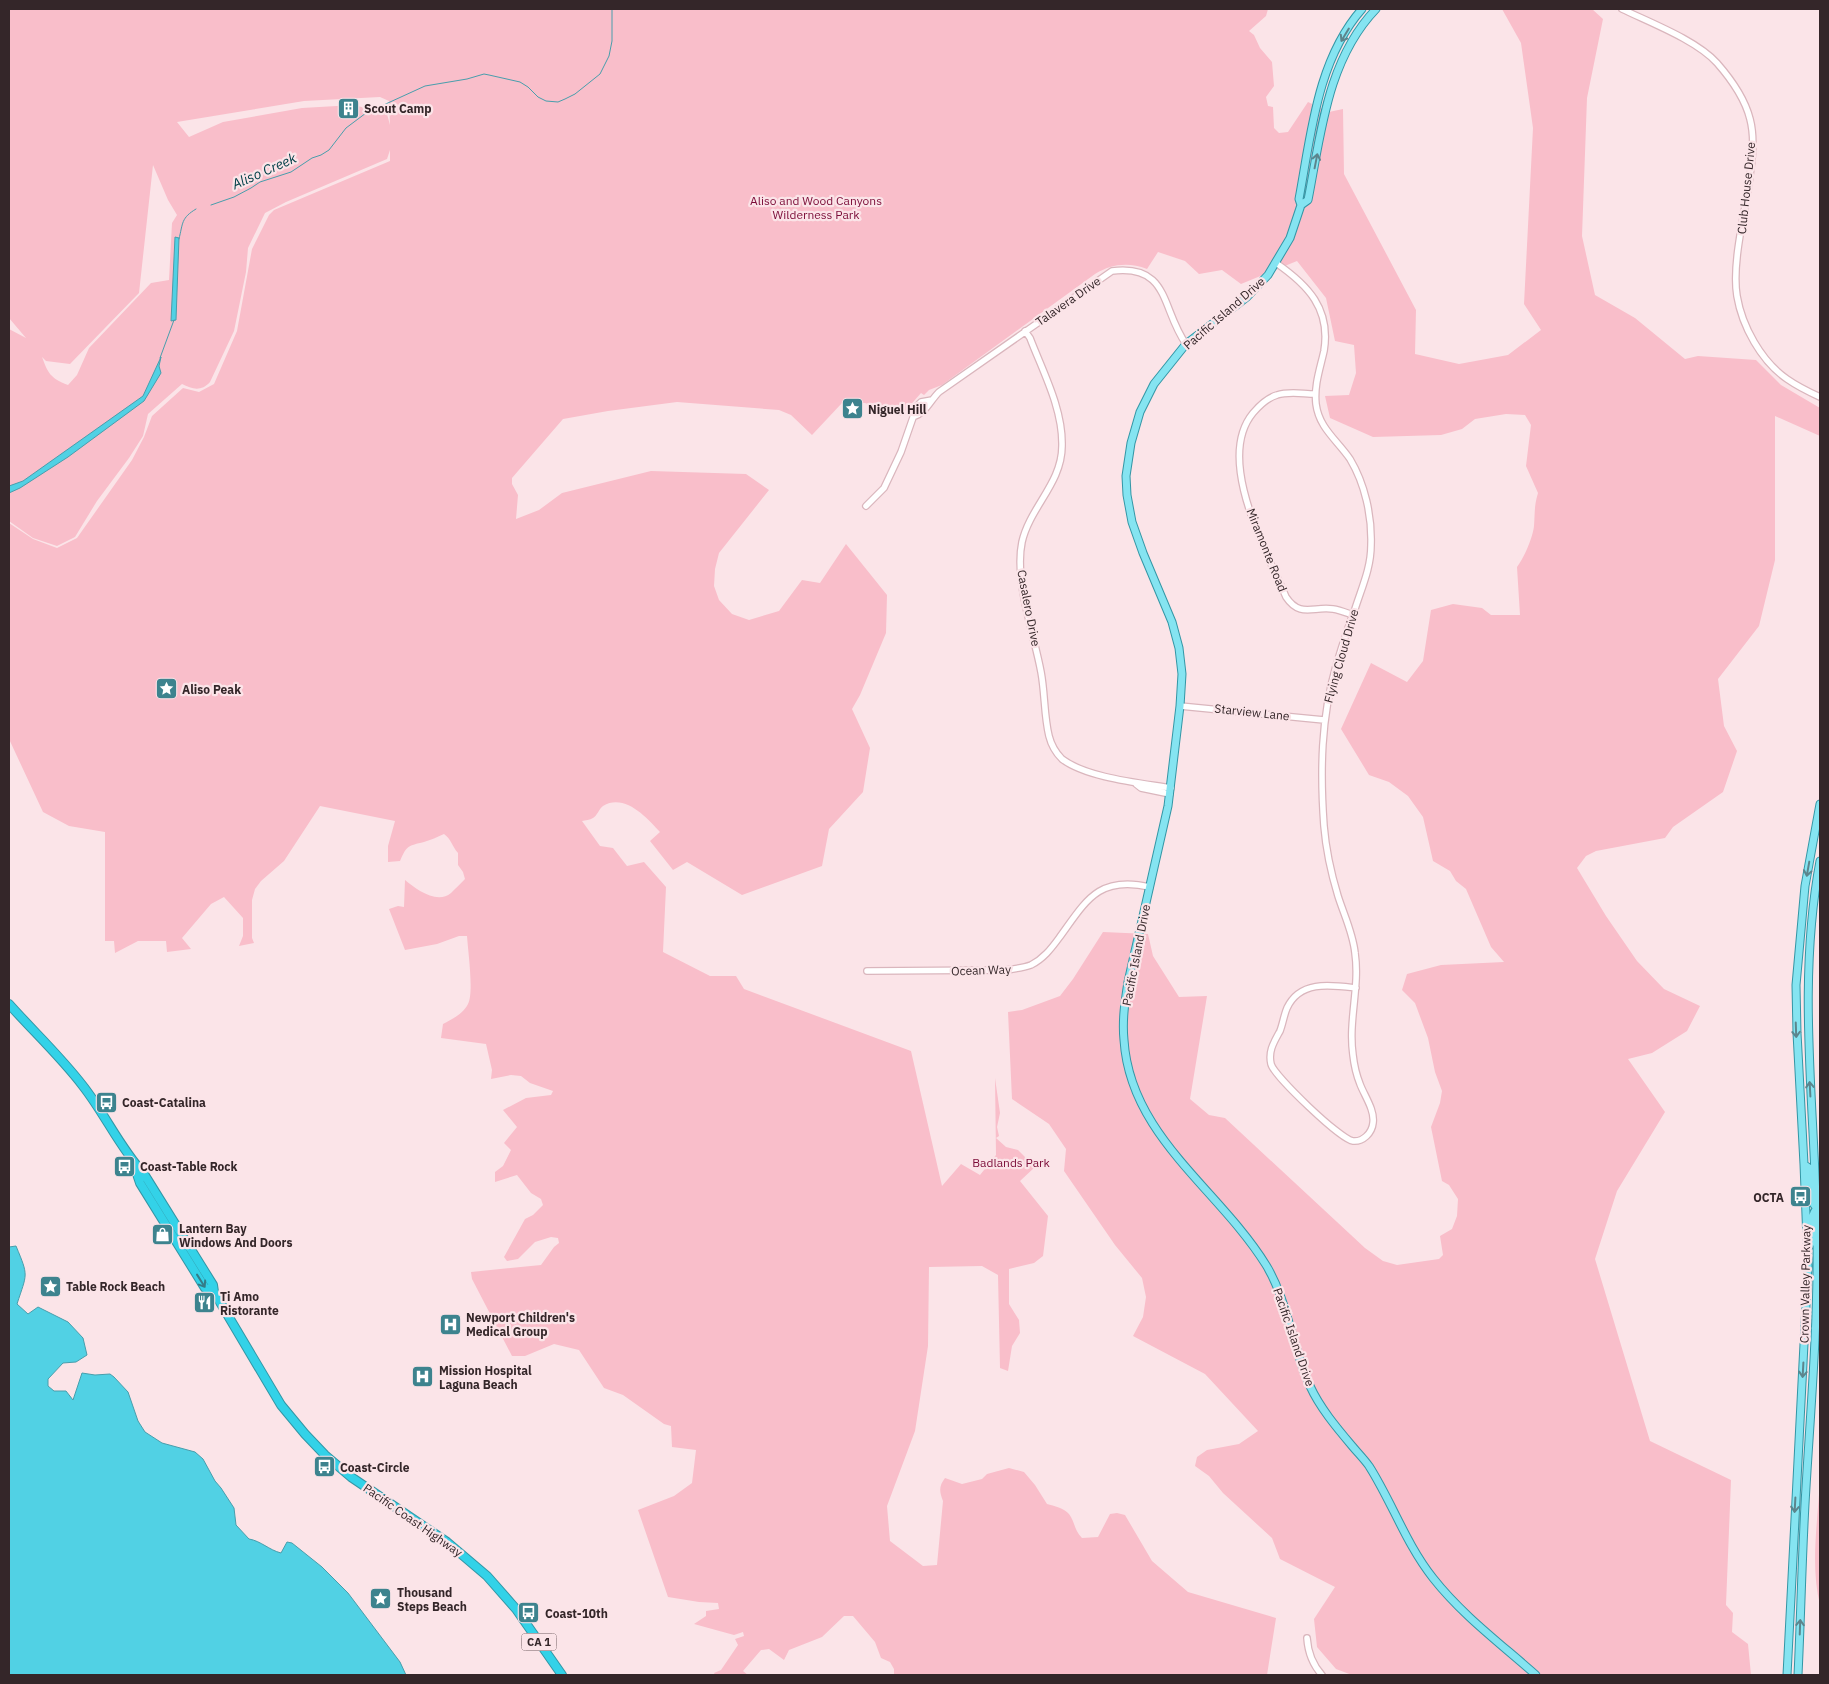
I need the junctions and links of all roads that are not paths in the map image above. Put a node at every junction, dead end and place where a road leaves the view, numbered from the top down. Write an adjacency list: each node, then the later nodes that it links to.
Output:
1 (1362, 9): 4 (main road, Pacific Island Drive, one-way to 4)
2 (1376, 9): 4 (main road, Pacific Island Drive, one-way to 2)
3 (1622, 9): 9 (street, Club House Drive)
4 (1302, 205): 5 (main road, Pacific Island Drive)
5 (1276, 263): 7 (main road, Pacific Island Drive); 8 (street, Flying Cloud Drive)
6 (1025, 331): 7 (street, Talavera Drive); 10 (street, Talavera Drive); 14 (street, Casalero Drive)
7 (1186, 344): 12 (main road, Pacific Island Drive)
8 (1315, 394): 11 (street, Flying Cloud Drive); 11 (street, Miramonte Road)
9 (1820, 397)
10 (866, 506)
11 (1353, 615): 13 (street, Flying Cloud Drive)
12 (1180, 706): 13 (street, Starview Lane); 14 (main road, Pacific Island Drive)
13 (1324, 720): 19 (street, Flying Cloud Drive)
14 (1170, 791): 17 (main road, Pacific Island Drive)
15 (1820, 804): 22 (main road, Crown Valley Parkway, one-way to 22)
16 (1820, 861): 25 (main road, Crown Valley Parkway, one-way to 16)
17 (1150, 887): 18 (street, Ocean Way); 35 (main road, Pacific Island Drive)
18 (867, 972)
19 (1356, 988): 19 (street, Flying Cloud Drive)
20 (9, 1004): 21 (highway, Pacific Coast Highway / CA 1)
21 (134, 1164): 23 (highway, Pacific Coast Highway / CA 1); 24 (highway, Pacific Coast Highway / CA 1)
22 (1804, 1164): 25 (main road); 27 (main road, Crown Valley Parkway)
23 (138, 1178): 24 (highway); 26 (highway, Pacific Coast Highway / CA 1)
24 (161, 1202): 26 (highway); 28 (highway, Pacific Coast Highway / CA 1)
25 (1817, 1207): 27 (main road); 29 (main road, Crown Valley Parkway)
26 (164, 1222): 28 (highway, Pacific Coast Highway / CA 1)
27 (1806, 1249): 30 (main road, Crown Valley Parkway, one-way to 30)
28 (195, 1261): 33 (highway, Pacific Coast Highway / CA 1)
29 (1810, 1425): 30 (main road); 31 (main road, Crown Valley Parkway)
30 (1798, 1452): 31 (main road); 36 (main road, Crown Valley Parkway, one-way to 36)
31 (1806, 1494): 37 (main road, Crown Valley Parkway, one-way to 31)
32 (1307, 1638): 34 (street)
33 (562, 1675)
34 (1322, 1675)
35 (1536, 1675)
36 (1787, 1675)
37 (1798, 1675)

